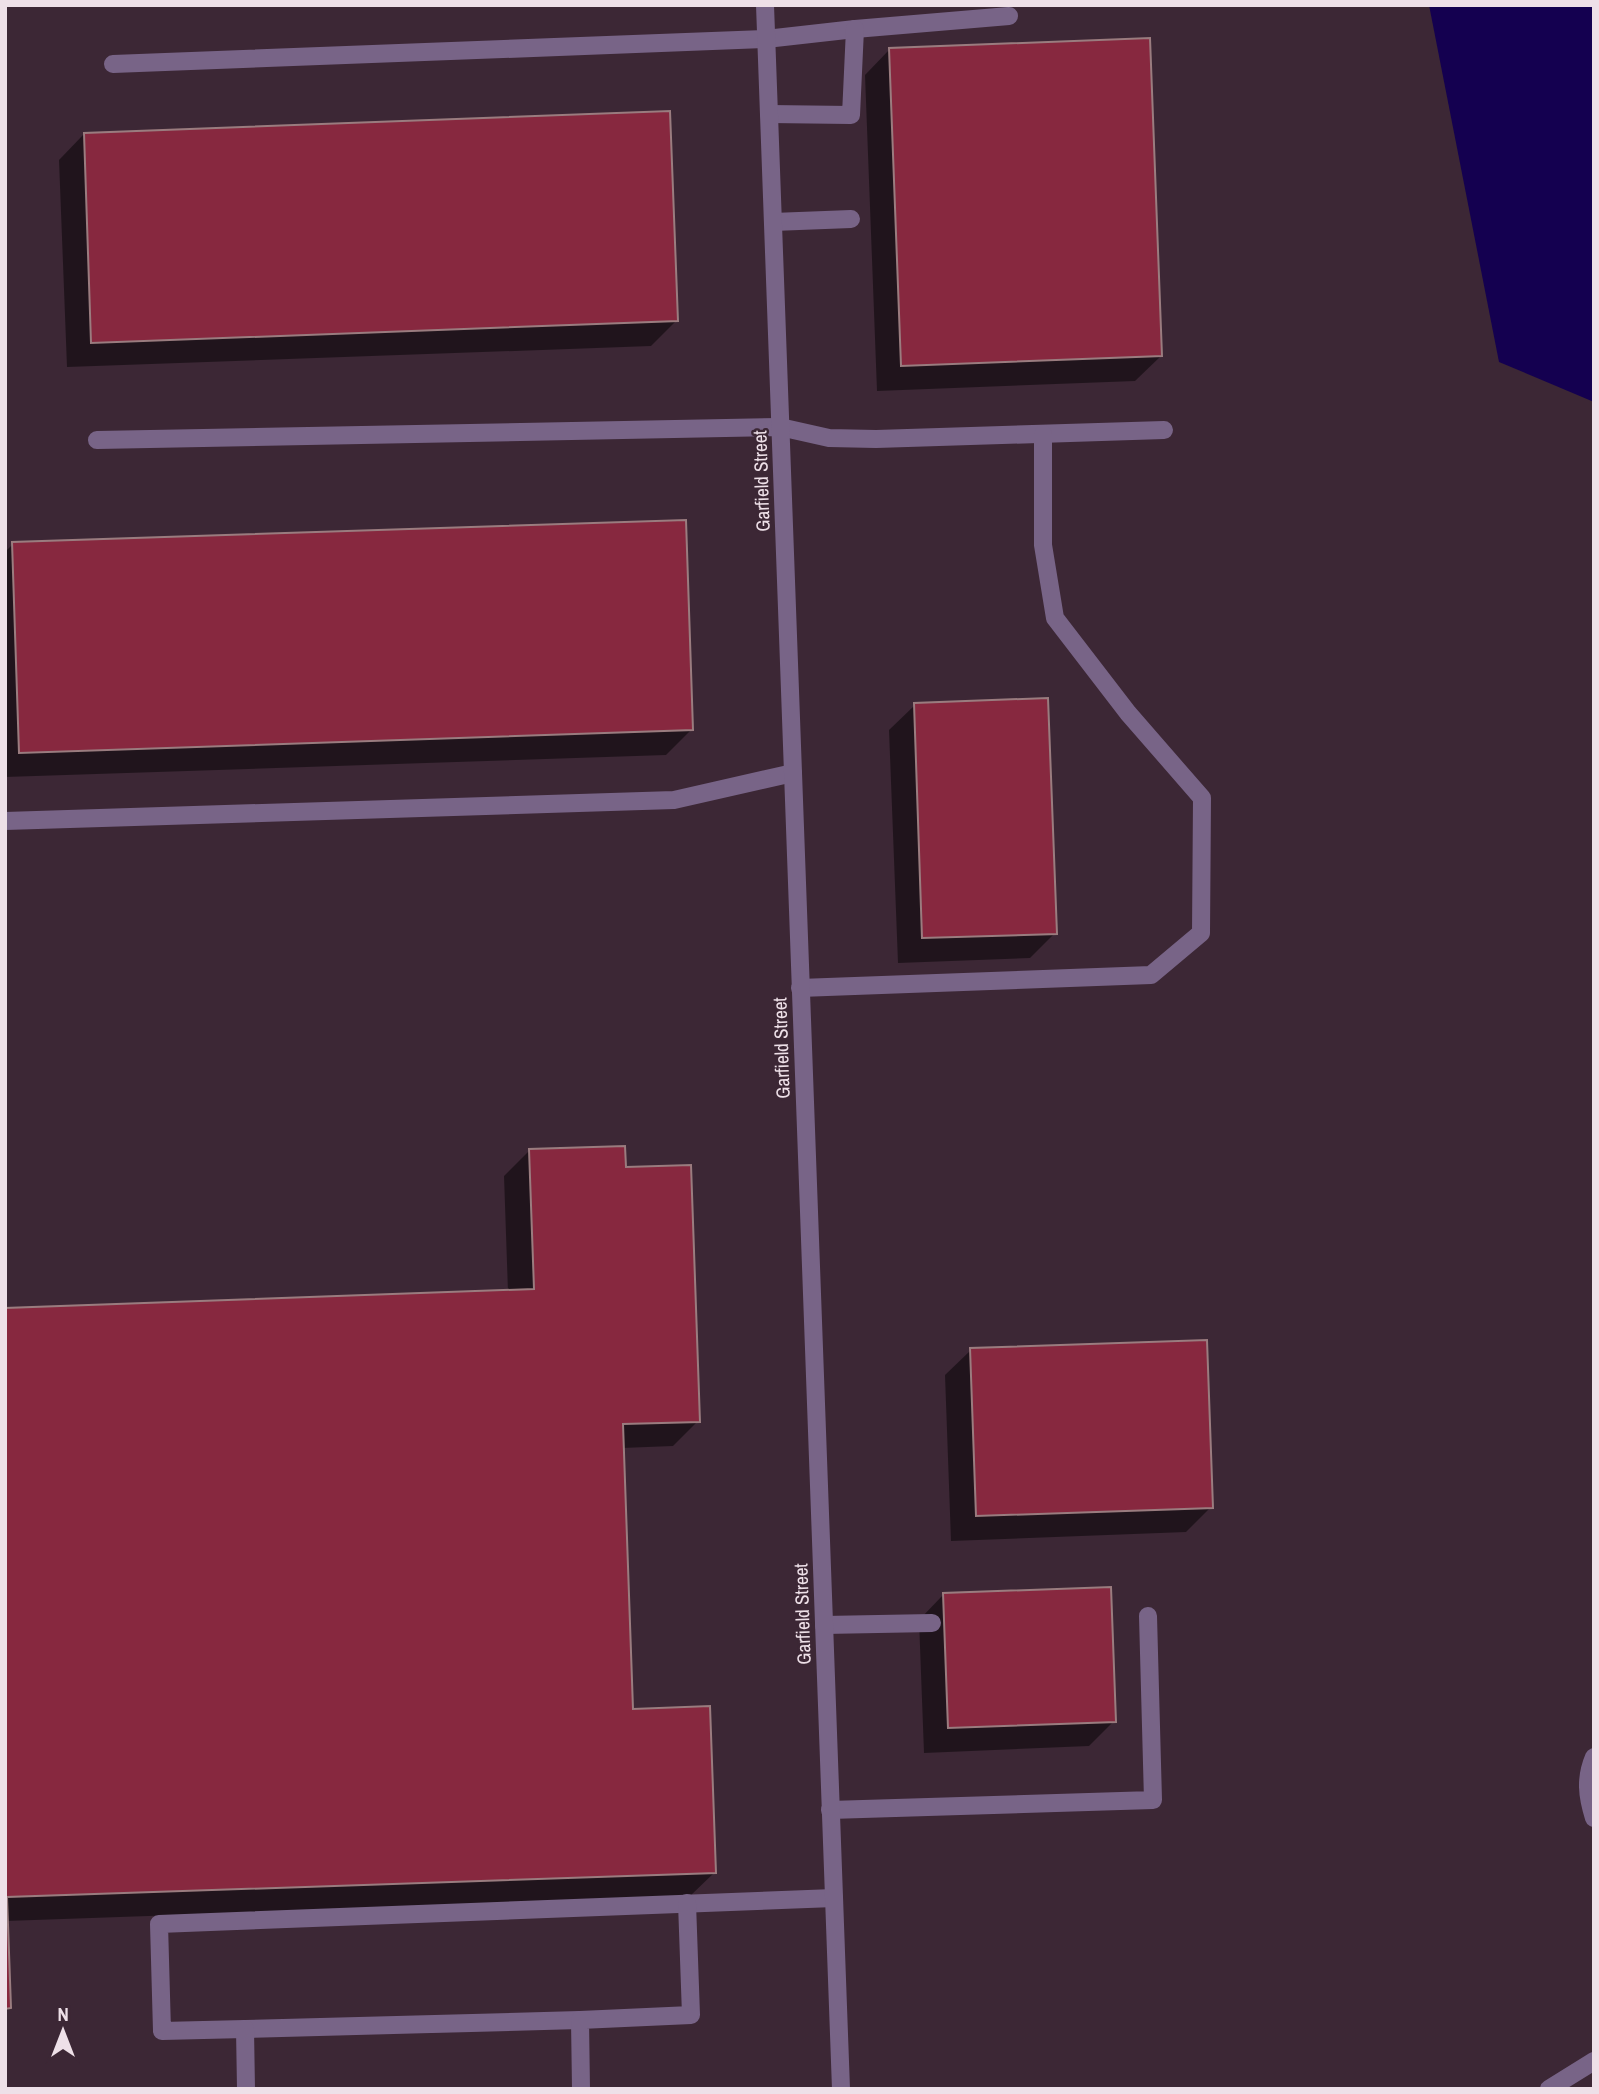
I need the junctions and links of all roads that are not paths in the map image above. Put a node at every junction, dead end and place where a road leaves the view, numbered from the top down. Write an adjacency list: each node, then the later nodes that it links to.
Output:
1 (765, 5): 4 (street, Garfield Street)
2 (1009, 16): 3 (street)
3 (855, 29): 4 (street); 6 (street)
4 (766, 39): 5 (street); 6 (street, Garfield Street)
5 (113, 64)
6 (769, 114): 8 (street, Garfield Street)
7 (851, 219): 8 (street)
8 (773, 222): 9 (street, Garfield Street)
9 (780, 427): 11 (street); 12 (street); 13 (street, Garfield Street)
10 (1164, 430): 11 (street)
11 (1043, 434): 15 (street)
12 (97, 440)
13 (793, 773): 14 (street); 15 (street, Garfield Street)
14 (5, 821)
15 (800, 988): 18 (street, Garfield Street)
16 (1148, 1616): 20 (street)
17 (932, 1623): 18 (street)
18 (824, 1625): 20 (street, Garfield Street)
19 (1594, 1757): 21 (street)
20 (830, 1810): 22 (street, Garfield Street)
21 (1594, 1818)
22 (834, 1898): 23 (street); 29 (street, Garfield Street)
23 (687, 1903): 24 (street); 25 (street)
24 (580, 2020): 25 (street); 28 (street)
25 (245, 2029): 27 (street)
26 (1594, 2061): 30 (street)
27 (246, 2089)
28 (581, 2089)
29 (841, 2089)
30 (1549, 2089)

